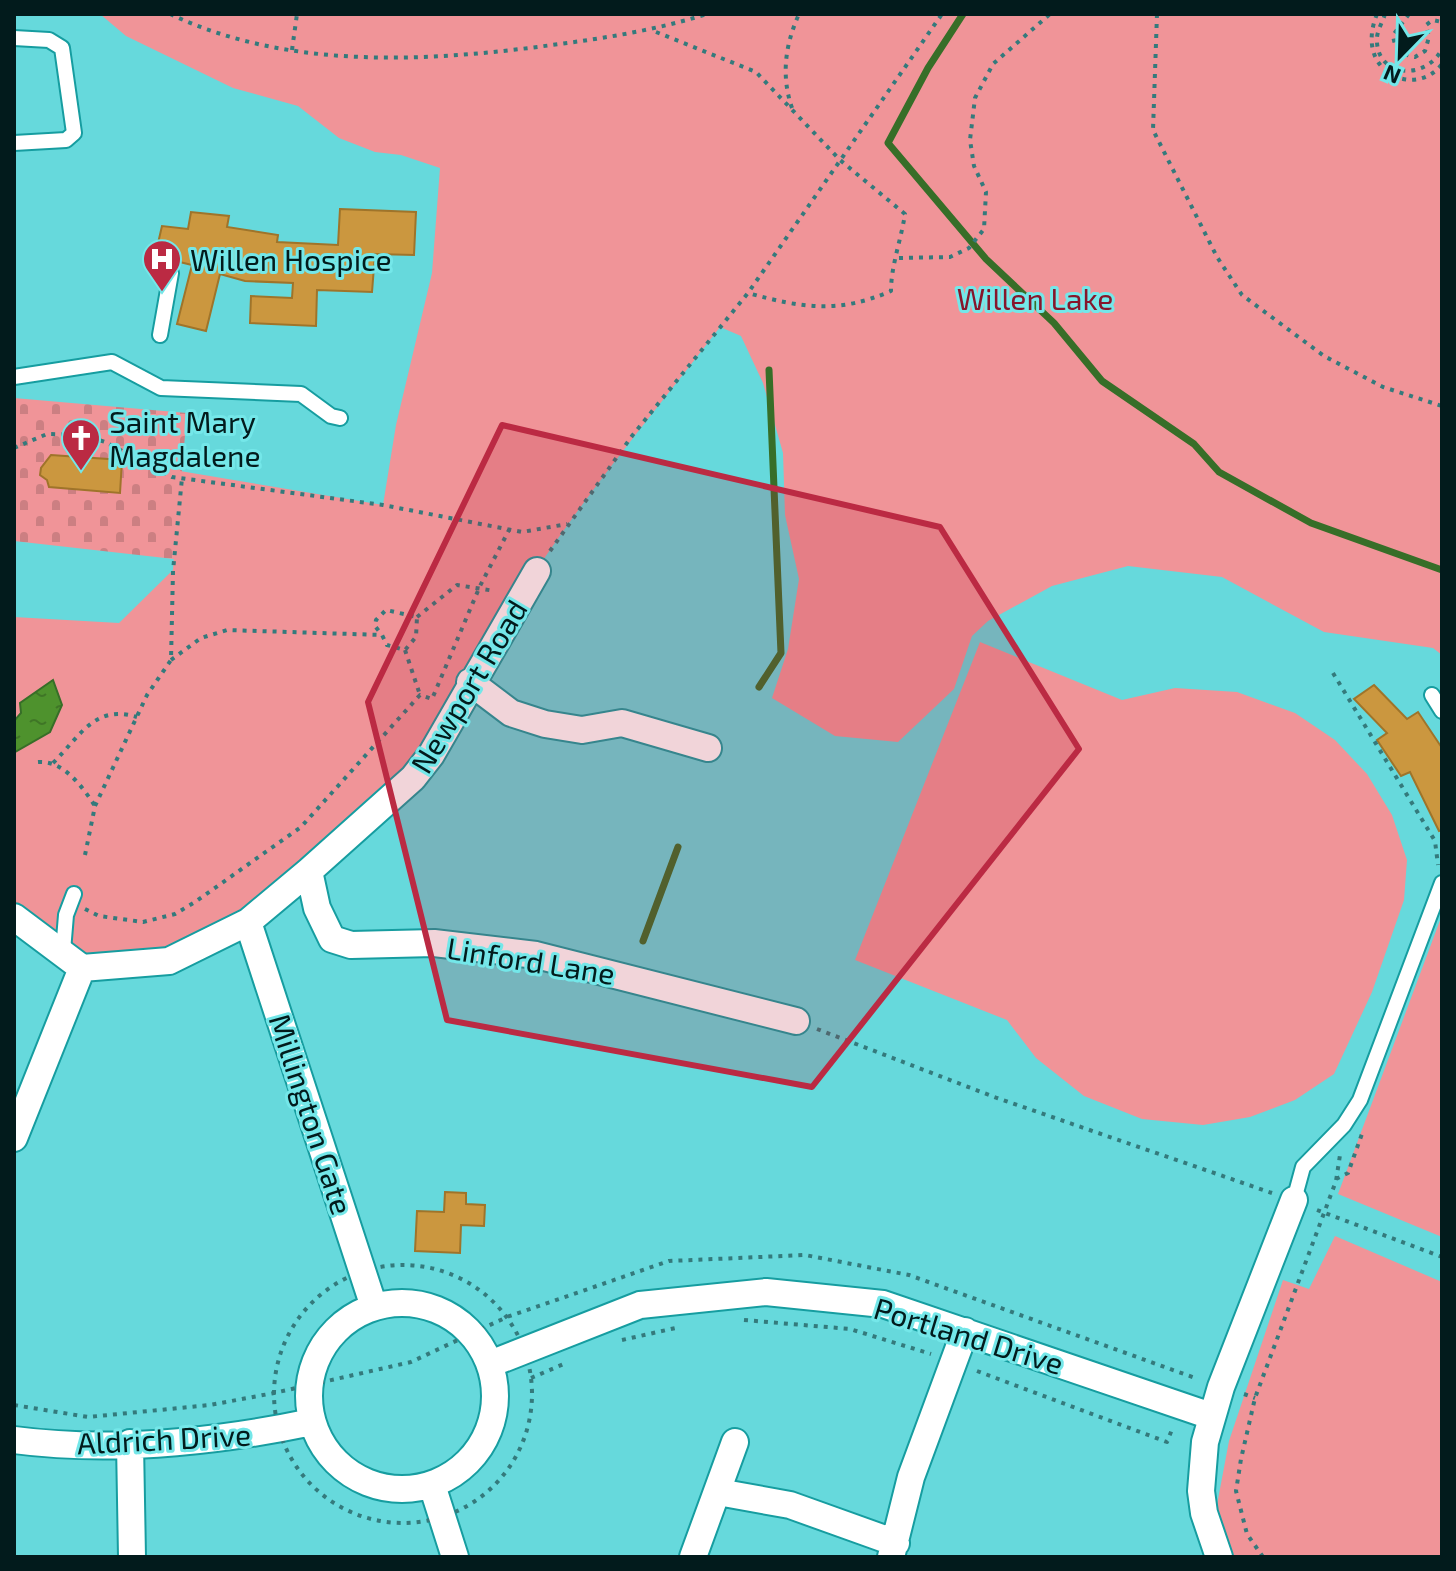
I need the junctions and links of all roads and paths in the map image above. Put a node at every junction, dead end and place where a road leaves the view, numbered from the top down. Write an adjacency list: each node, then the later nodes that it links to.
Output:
1 (170, 14): 15 (path)
2 (297, 14): 15 (path)
3 (707, 14): 12 (path)
4 (799, 14): 17 (path)
5 (942, 14): 19 (path)
6 (1050, 14): 20 (path)
7 (1157, 14): 25 (path)
8 (1377, 14): 16 (path)
9 (1385, 14): 14 (path)
10 (1409, 14): 11 (path)
11 (1442, 22)
12 (654, 31): 15 (path); 17 (path)
13 (14, 38): 18 (lane)
14 (1442, 49)
15 (292, 50)
16 (1442, 64)
17 (792, 110): 19 (path)
18 (14, 143)
19 (840, 160): 20 (path); 22 (path)
20 (899, 258): 22 (path)
21 (171, 273): 23 (lane)
22 (748, 293): 29 (path)
23 (160, 335)
24 (14, 377): 26 (lane)
25 (1442, 406)
26 (340, 418)
27 (14, 448): 28 (path)
28 (182, 478): 30 (path); 37 (path)
29 (567, 524): 30 (path); 31 (path)
30 (509, 530): 32 (path)
31 (537, 571): 39 (street, Newport Road)
32 (480, 586): 33 (path); 34 (path); 40 (path)
33 (495, 591)
34 (417, 617): 35 (path); 36 (path)
35 (382, 635): 36 (path); 37 (path)
36 (405, 650): 40 (path)
37 (171, 660): 43 (path)
38 (1333, 673): 49 (path)
39 (470, 682): 44 (street); 50 (street, Newport Road)
40 (420, 695): 53 (path)
41 (1432, 695): 42 (lane)
42 (1442, 711)
43 (137, 717): 46 (path); 47 (path)
44 (708, 748)
45 (38, 762): 46 (path)
46 (53, 763): 47 (path)
47 (95, 806): 48 (path)
48 (85, 855)
49 (1439, 866)
50 (309, 871): 55 (street, Newport Road); 57 (street, Linford Lane)
51 (1442, 883): 59 (lane)
52 (74, 894): 53 (lane)
53 (66, 915): 56 (lane)
54 (14, 917): 56 (street)
55 (248, 922): 56 (street, Newport Road); 65 (street, Millington Gate)
56 (72, 960): 60 (street)
57 (796, 1021): 62 (path)
58 (1367, 1122): 61 (path)
59 (1344, 1125): 61 (path); 62 (lane)
60 (14, 1137)
61 (1336, 1179): 63 (path)
62 (1294, 1200): 63 (path); 80 (street)
63 (1324, 1213): 64 (path); 82 (path)
64 (1442, 1257)
65 (365, 1273): 66 (street, Millington Gate); 67 (path); 81 (path)
66 (374, 1307): 71 (street); 79 (street)
67 (507, 1317): 71 (path); 73 (path); 77 (path)
68 (741, 1320): 75 (path)
69 (683, 1327): 72 (path)
70 (965, 1331): 73 (street, Portland Drive); 75 (street); 84 (street, Portland Drive)
71 (473, 1334): 76 (street); 79 (path)
72 (616, 1342)
73 (525, 1349): 76 (street, Portland Drive); 78 (path)
74 (573, 1360): 78 (path)
75 (954, 1363): 84 (path); 94 (street)
76 (490, 1364): 91 (street)
77 (1191, 1376): 80 (path); 84 (path)
78 (531, 1378): 93 (path)
79 (309, 1386): 81 (path); 86 (street)
80 (1221, 1387): 82 (path); 85 (street)
81 (274, 1393): 83 (path); 87 (path)
82 (1255, 1398): 99 (path)
83 (14, 1405)
84 (1181, 1405): 85 (street, Portland Drive)
85 (1211, 1416): 98 (street)
86 (312, 1422): 87 (street, Aldrich Drive); 91 (street)
87 (278, 1429): 90 (street, Aldrich Drive); 93 (path)
88 (14, 1440): 90 (street, Aldrich Drive)
89 (735, 1442): 92 (street)
90 (130, 1443): 95 (street)
91 (432, 1485): 93 (street)
92 (718, 1492): 94 (street); 97 (street)
93 (442, 1519): 96 (street)
94 (894, 1550)
95 (132, 1557)
96 (455, 1557)
97 (693, 1557)
98 (1219, 1557)
99 (1263, 1557)

